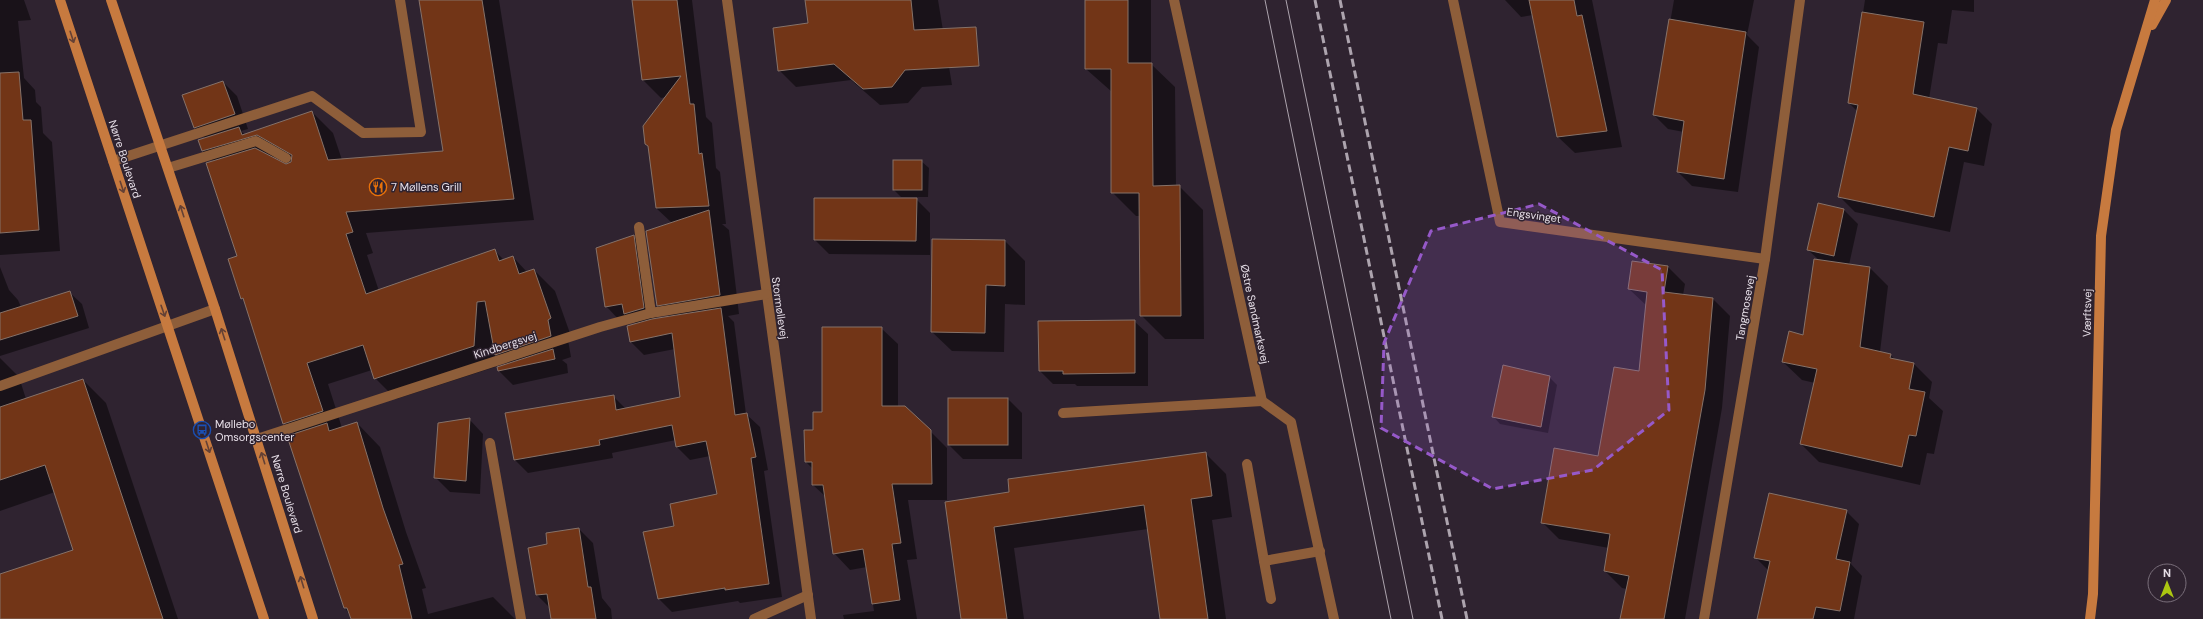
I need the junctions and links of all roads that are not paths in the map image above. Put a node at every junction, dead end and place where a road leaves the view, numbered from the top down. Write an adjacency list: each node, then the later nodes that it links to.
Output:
1 (60, 0): 13 (street, Nørre Boulevard, one-way to 13)
2 (111, 0): 11 (street, Nørre Boulevard)
3 (400, 0): 11 (street)
4 (727, 0): 17 (street, Stormøllevej)
5 (1174, 0): 22 (street, Østre Sandmarksvej)
6 (1453, 0): 16 (street, Engsvinget)
7 (1800, 0): 16 (street, Tangmosevej)
8 (2155, 0): 10 (street, Værftsvej)
9 (2166, 0): 10 (street, Værftsvej)
10 (2145, 38): 29 (street, Værftsvej)
11 (160, 146): 13 (street); 14 (street, Nørre Boulevard)
12 (286, 158): 14 (street)
13 (113, 161): 20 (street, Nørre Boulevard, one-way to 20)
14 (168, 168): 18 (street, Nørre Boulevard, one-way to 14)
15 (639, 227): 19 (street)
16 (1765, 259): 38 (street, Tangmosevej)
17 (766, 294): 19 (street, Kindbergsvej); 30 (street, Stormøllevej)
18 (215, 308): 20 (street); 24 (street, Nørre Boulevard, one-way to 18)
19 (651, 313): 24 (street, Kindbergsvej)
20 (168, 326): 21 (street); 32 (street, Nørre Boulevard, one-way to 32)
21 (0, 386)
22 (1262, 401): 23 (street); 27 (street)
23 (1063, 413)
24 (257, 438): 33 (street, Nørre Boulevard, one-way to 24)
25 (490, 443): 34 (street)
26 (1247, 464): 28 (street)
27 (1320, 551): 28 (street); 37 (street)
28 (1264, 561): 31 (street)
29 (2093, 594): 39 (street, Værftsvej); 40 (street, Værftsvej)
30 (808, 595): 35 (street); 36 (street, Stormøllevej)
31 (1271, 599)
32 (264, 619)
33 (313, 619)
34 (521, 619)
35 (754, 619)
36 (811, 619)
37 (1334, 619)
38 (1704, 619)
39 (2090, 619)
40 (2098, 619)

